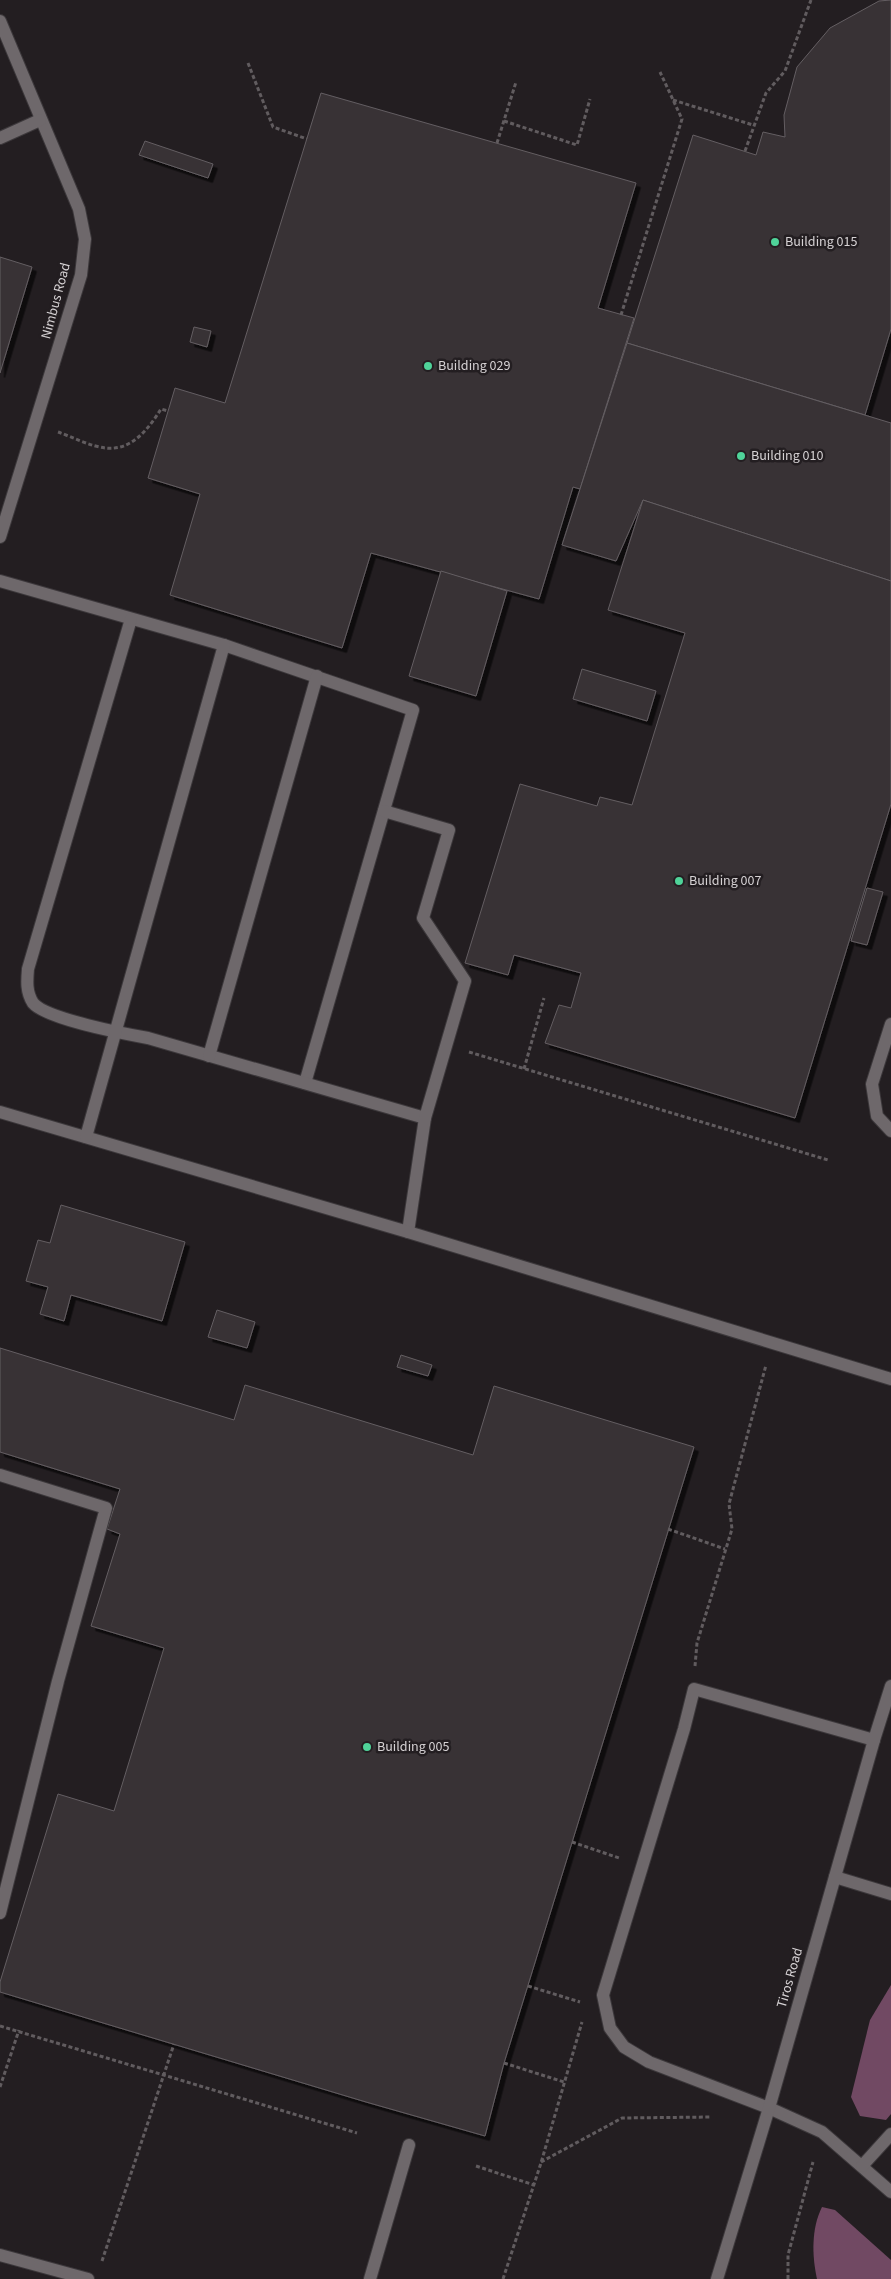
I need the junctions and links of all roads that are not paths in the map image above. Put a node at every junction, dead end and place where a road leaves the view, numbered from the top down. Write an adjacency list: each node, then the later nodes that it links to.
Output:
1 (0, 21): 2 (street, Nimbus Road)
2 (40, 120): 3 (street); 4 (street, Nimbus Road)
3 (0, 138)
4 (0, 537)
5 (0, 581): 6 (street)
6 (131, 619): 7 (street); 11 (street)
7 (224, 645): 8 (street); 11 (street)
8 (317, 676): 9 (street); 12 (street)
9 (384, 811): 13 (street); 15 (street)
10 (891, 1024): 16 (street)
11 (115, 1033): 12 (street); 17 (street)
12 (209, 1056): 13 (street)
13 (305, 1083): 15 (street)
14 (0, 1112): 17 (street)
15 (426, 1118): 18 (street)
16 (891, 1131)
17 (86, 1137): 18 (street)
18 (408, 1232): 19 (street)
19 (891, 1379)
20 (0, 1475): 25 (street)
21 (891, 1686): 22 (street, Tiros Road)
22 (874, 1740): 23 (street, Tiros Road); 26 (street)
23 (835, 1877): 24 (street); 26 (street, Tiros Road)
24 (891, 1894)
25 (0, 1913)
26 (769, 2108): 29 (street); 34 (street, Tiros Road)
27 (891, 2134): 29 (street)
28 (409, 2145): 33 (street)
29 (862, 2166): 30 (street)
30 (891, 2192)
31 (0, 2255): 32 (street)
32 (88, 2279)
33 (370, 2279)
34 (717, 2279)

